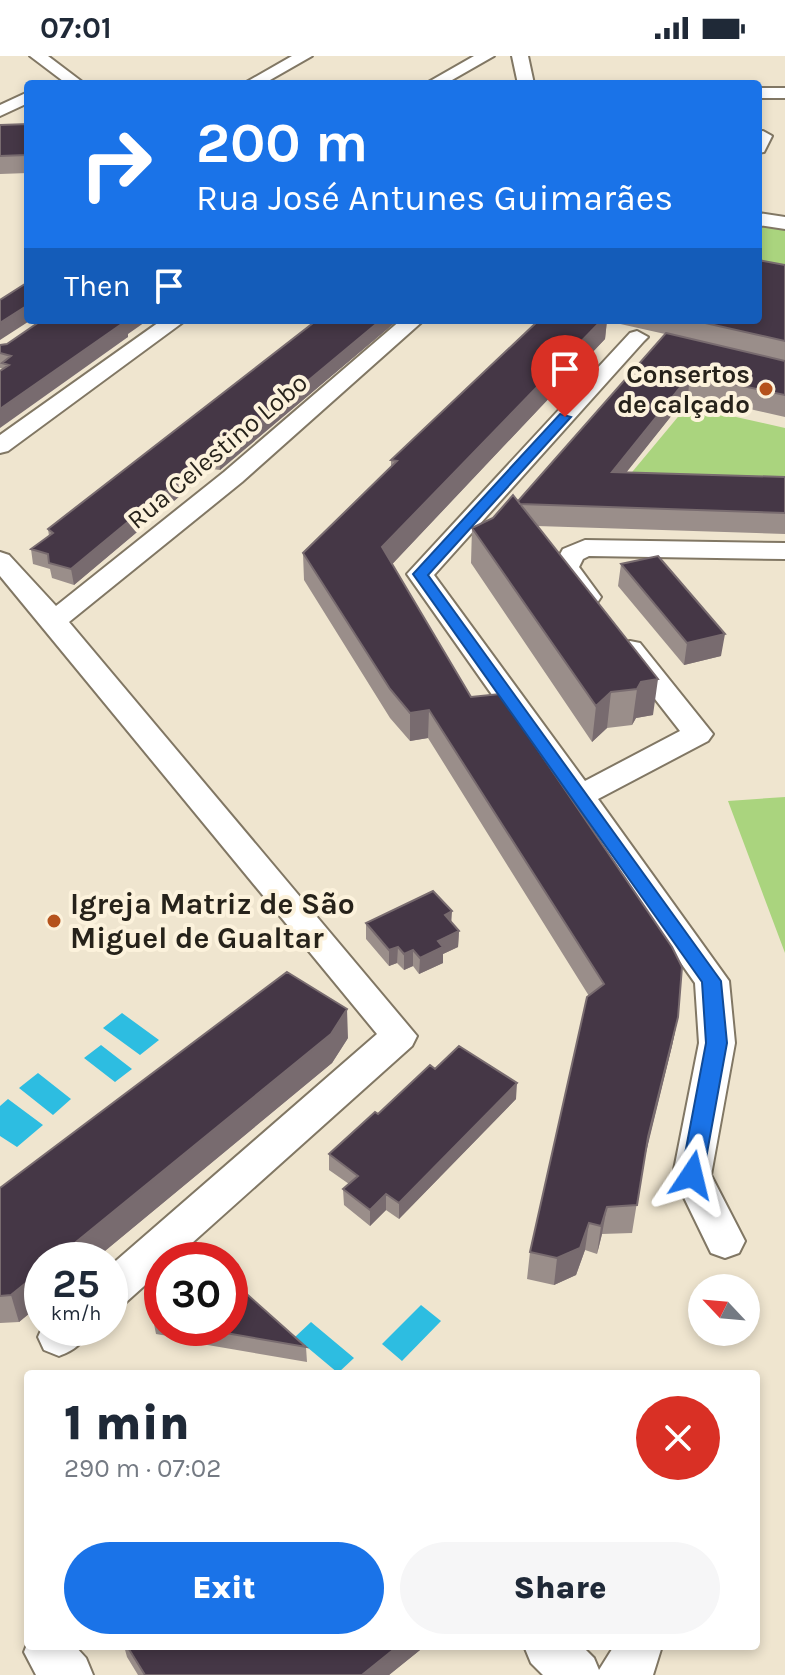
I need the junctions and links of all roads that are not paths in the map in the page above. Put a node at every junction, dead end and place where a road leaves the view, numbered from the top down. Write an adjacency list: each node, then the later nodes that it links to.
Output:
1 (38, 56): 5 (street)
2 (304, 56): 6 (street)
3 (486, 56): 7 (street)
4 (520, 56): 8 (street)
5 (63, 80)
6 (259, 80)
7 (441, 80)
8 (525, 80)
9 (762, 93): 10 (street)
10 (785, 93)
11 (24, 99): 12 (street)
12 (0, 111)
13 (762, 220): 14 (street)
14 (785, 223)
15 (170, 324): 18 (street)
16 (409, 324): 21 (street, Rua Celestino Lobo)
17 (608, 330): 22 (street)
18 (0, 446)
19 (785, 551): 22 (street)
20 (0, 560): 21 (street)
21 (54, 621): 24 (street)
22 (582, 795): 23 (street)
23 (725, 1241)
24 (128, 1275)
25 (552, 1650): 27 (street)
26 (637, 1650): 28 (street)
27 (577, 1675)
28 (621, 1675)

